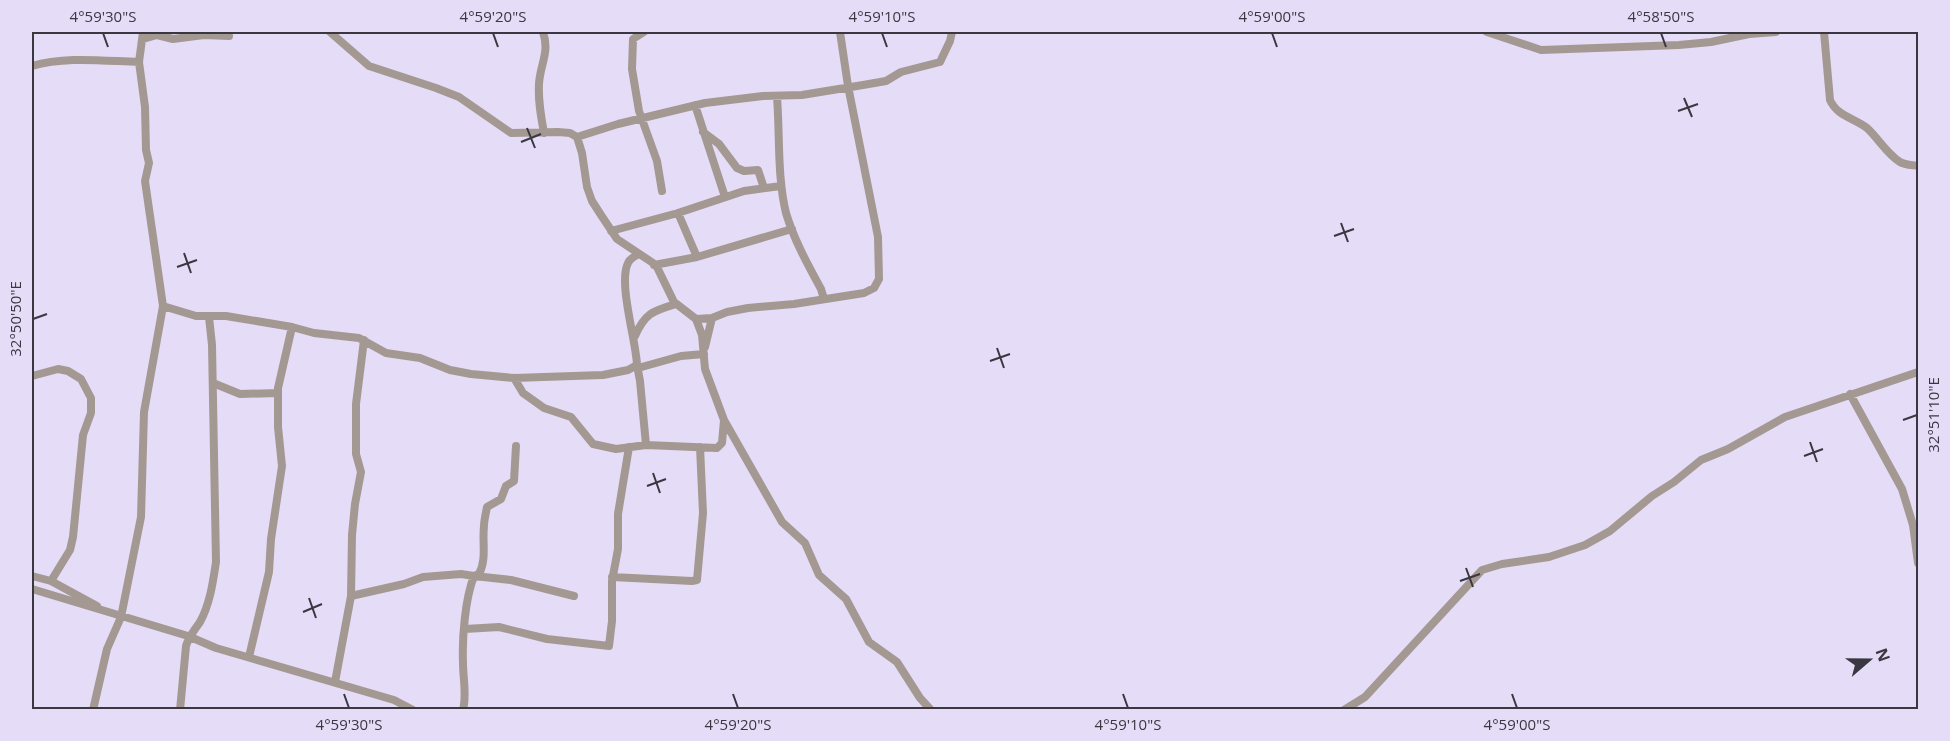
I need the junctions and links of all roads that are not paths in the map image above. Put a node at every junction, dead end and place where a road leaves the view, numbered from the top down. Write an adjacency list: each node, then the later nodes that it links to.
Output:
1 (330, 32): 18 (street)
2 (543, 32): 18 (street)
3 (644, 32): 16 (street)
4 (952, 32): 13 (street)
5 (1487, 32): 6 (street)
6 (1776, 32)
7 (1824, 32): 20 (street)
8 (842, 34): 13 (street)
9 (143, 35): 10 (street); 11 (street)
10 (229, 36)
11 (139, 62): 12 (street); 33 (street)
12 (32, 66)
13 (848, 86): 14 (street); 31 (street)
14 (777, 97): 15 (street); 21 (street)
15 (695, 105): 16 (street); 17 (street)
16 (640, 119): 19 (street); 23 (street)
17 (703, 132): 22 (street); 24 (street)
18 (544, 133): 19 (street)
19 (577, 137): 27 (street)
20 (1918, 166)
21 (782, 186): 22 (street); 26 (street)
22 (764, 188): 24 (street)
23 (662, 191)
24 (724, 197): 25 (street)
25 (678, 213): 27 (street); 29 (street)
26 (792, 230): 29 (street); 31 (street)
27 (611, 231): 28 (street)
28 (639, 254): 30 (street); 38 (street)
29 (697, 257): 30 (street)
30 (654, 265): 32 (street)
31 (824, 299): 35 (street)
32 (676, 304): 36 (street); 38 (street)
33 (163, 306): 34 (street); 61 (street)
34 (209, 317): 37 (street); 45 (street)
35 (712, 318): 36 (street); 40 (street)
36 (696, 319): 40 (street)
37 (292, 327): 39 (street); 46 (street)
38 (634, 338): 41 (street)
39 (364, 340): 44 (street); 59 (street)
40 (704, 351): 41 (street); 48 (street)
41 (637, 367): 44 (street); 49 (street)
42 (1918, 372): 47 (street)
43 (32, 376): 57 (street)
44 (514, 378): 51 (street)
45 (213, 383): 46 (street); 63 (street)
46 (278, 393): 64 (street)
47 (1850, 394): 53 (street); 71 (street)
48 (724, 420): 52 (street); 70 (street)
49 (646, 445): 51 (street); 52 (street)
50 (516, 446): 54 (street)
51 (629, 447): 56 (street)
52 (700, 447): 56 (street)
53 (1918, 563)
54 (471, 575): 59 (street); 60 (street); 62 (street)
55 (32, 576): 57 (street)
56 (612, 577): 62 (street)
57 (51, 581): 61 (street)
58 (32, 589): 61 (street)
59 (351, 596): 65 (street)
60 (574, 596)
61 (118, 616): 63 (street); 66 (street)
62 (465, 629): 69 (street)
63 (188, 636): 64 (street); 67 (street)
64 (249, 657): 65 (street)
65 (335, 682): 68 (street)
66 (93, 710)
67 (180, 710)
68 (413, 710)
69 (462, 710)
70 (931, 710)
71 (1344, 710)

